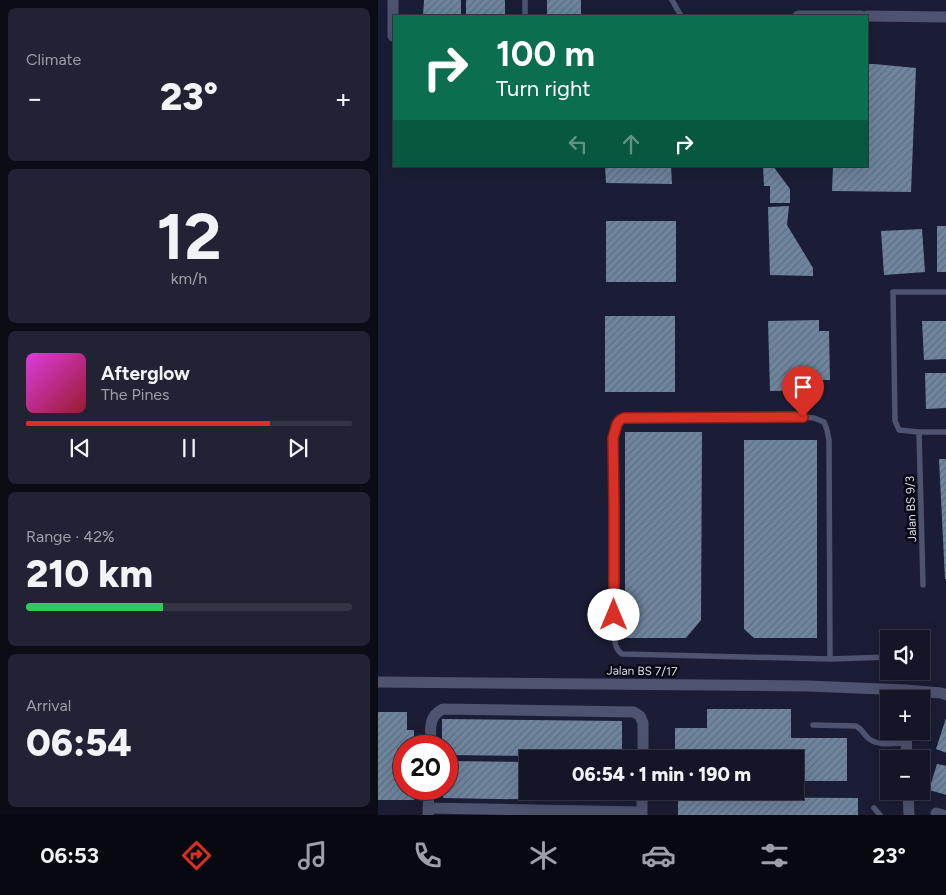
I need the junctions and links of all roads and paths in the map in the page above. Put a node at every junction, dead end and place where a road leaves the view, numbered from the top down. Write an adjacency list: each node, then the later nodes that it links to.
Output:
1 (393, 0): 8 (street)
2 (525, 0): 4 (lane)
3 (672, 0): 5 (lane)
4 (525, 15)
5 (680, 15)
6 (868, 16): 7 (street)
7 (946, 17)
8 (392, 36)
9 (946, 292): 10 (lane)
10 (919, 432): 11 (lane); 12 (lane, Jalan BS 9/3)
11 (946, 432)
12 (923, 585)
13 (880, 657): 14 (lane)
14 (830, 659): 14 (lane)
15 (378, 682): 16 (street, Jalan BS 7/17)
16 (880, 692)
17 (930, 693): 18 (street, Jalan BS 7/17)
18 (946, 695)
19 (813, 725): 21 (lane)
20 (431, 735): 22 (street)
21 (906, 743): 23 (street)
22 (643, 750)
23 (906, 750)
24 (642, 800): 28 (street)
25 (908, 800): 30 (street)
26 (874, 808): 29 (lane)
27 (428, 812): 28 (street)
28 (642, 813)
29 (880, 815)
30 (909, 815)

